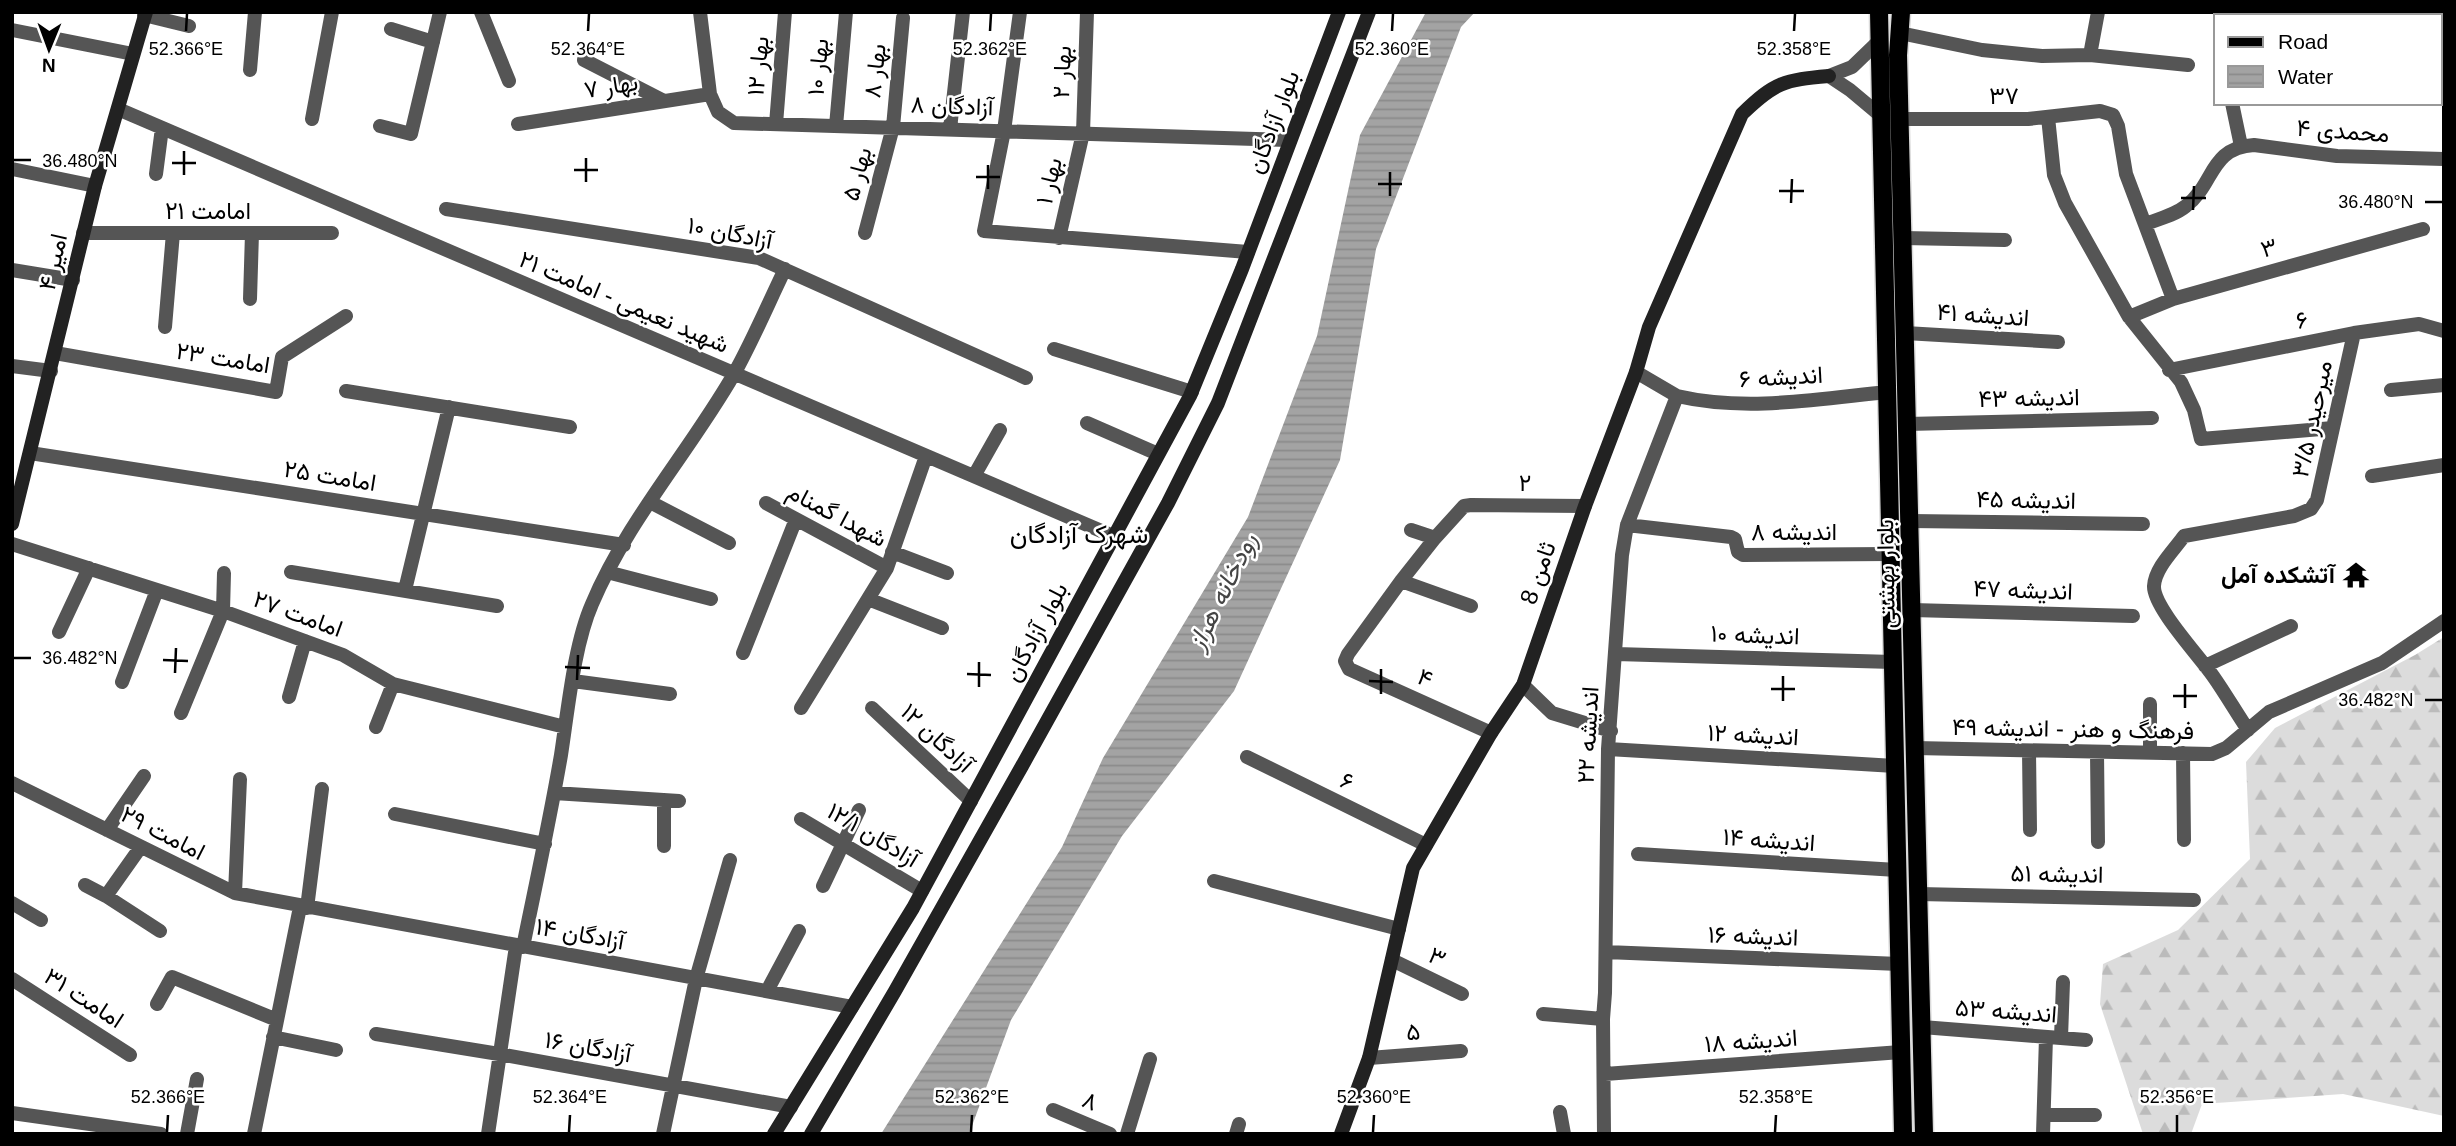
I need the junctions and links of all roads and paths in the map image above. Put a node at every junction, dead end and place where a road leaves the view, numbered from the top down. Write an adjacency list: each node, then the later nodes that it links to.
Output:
1 (255, 12): 28 (street)
2 (332, 12): 37 (street)
3 (440, 12): 23 (street)
4 (481, 12): 30 (street)
5 (700, 12): 31 (street)
6 (785, 12): 40 (street, بهار ۱۲)
7 (846, 12): 42 (street, بهار ۱۰)
8 (964, 12): 45 (street)
9 (1020, 12): 46 (street)
10 (1087, 12): 47 (street, بهار ۲)
11 (1339, 12): 48 (main road, بلوار آزادگان)
12 (1369, 12): 248 (main road, بلوار آزادگان)
13 (1879, 12): 22 (main road, بلوار بهشتی)
14 (1902, 12): 21 (main road, بلوار بهشتی)
15 (2098, 12): 25 (street)
16 (145, 14): 18 (street); 24 (main road, امیر ۴)
17 (903, 18): 43 (street, بهار ۸)
18 (189, 26)
19 (391, 29): 23 (street)
20 (12, 30): 24 (street)
21 (1900, 33): 25 (street); 38 (main road, بلوار بهشتی)
22 (1880, 41): 29 (street); 35 (main road, بلوار بهشتی)
23 (433, 42): 41 (street)
24 (133, 54): 34 (main road, امیر ۴)
25 (2090, 55): 27 (street)
26 (584, 60): 32 (street)
27 (2188, 65)
28 (250, 70)
29 (1829, 76): 35 (street); 83 (main road, ثامن 8)
30 (509, 81)
31 (710, 94): 32 (street, بهار ۷); 40 (street, آزادگان ۸)
32 (664, 101): 39 (street, بهار ۷)
33 (2232, 105): 49 (street)
34 (118, 109): 44 (street, شهید نعیمی - امامت ۲۱); 53 (main road, امیر ۴)
35 (1881, 117): 90 (main road, بلوار بهشتی)
36 (2048, 117): 38 (street, ۳۷); 55 (street, ۳۷); 72 (street)
37 (312, 119)
38 (1900, 119): 63 (main road, بلوار بهشتی)
39 (518, 124)
40 (776, 124): 42 (street, آزادگان ۸)
41 (380, 126)
42 (836, 126): 43 (street, آزادگان ۸)
43 (893, 127): 45 (street, آزادگان ۸); 61 (street, بهار ۵)
44 (162, 128): 52 (street); 84 (street, شهید نعیمی - امامت ۲۱)
45 (950, 129): 46 (street, آزادگان ۸)
46 (1004, 131): 47 (street, آزادگان ۸); 62 (street)
47 (1083, 133): 48 (street, آزادگان ۸); 62 (street, بهار ۱)
48 (1290, 140): 65 (main road, بلوار آزادگان)
49 (2241, 146): 50 (street, محمدی ۴); 55 (street)
50 (2444, 159)
51 (12, 169): 53 (street)
52 (156, 173)
53 (94, 186): 57 (main road, امیر ۴)
54 (446, 209): 66 (street, آزادگان ۱۰)
55 (2145, 224): 70 (street)
56 (2423, 229): 70 (street, ۳)
57 (83, 233): 58 (street, امامت ۲۱); 68 (main road, امیر ۴)
58 (173, 233): 59 (street, امامت ۲۱); 73 (street)
59 (251, 233): 60 (street, امامت ۲۱); 69 (street)
60 (332, 233)
61 (864, 233)
62 (1059, 238): 65 (street)
63 (1903, 238): 64 (street); 75 (main road, بلوار بهشتی)
64 (2005, 240)
65 (1248, 251): 89 (main road, بلوار آزادگان)
66 (785, 269): 84 (street); 85 (street, آزادگان ۱۰)
67 (12, 270): 68 (street)
68 (74, 280): 79 (main road, امیر ۴)
69 (250, 299)
70 (2173, 299): 72 (street, ۳)
71 (346, 316): 79 (street, امامت ۲۳)
72 (2129, 317): 81 (street)
73 (165, 327)
74 (2444, 331): 76 (street, ۶)
75 (1905, 333): 77 (street, اندیشه ۴۱); 95 (main road, بلوار بهشتی)
76 (2354, 333): 81 (street, ۶); 97 (street, میرحیدر ۳/۵)
77 (2057, 342)
78 (1054, 349): 89 (street)
79 (55, 353): 82 (main road, امیر ۴)
80 (12, 366): 82 (street)
81 (2169, 370): 97 (street)
82 (51, 371): 99 (main road, امیر ۴)
83 (1636, 372): 91 (street); 107 (main road, ثامن 8)
84 (734, 373): 101 (street, شهید نعیمی - امامت ۲۱); 105 (street)
85 (1026, 378)
86 (2444, 385): 87 (street)
87 (2390, 390)
88 (346, 391): 92 (street)
89 (1192, 392): 100 (main road, بلوار آزادگان)
90 (1887, 392): 91 (street, اندیشه ۶); 121 (main road, بلوار بهشتی)
91 (1677, 396): 113 (street, اندیشه ۲۲)
92 (449, 407): 96 (street); 108 (street)
93 (2152, 418): 95 (street, اندیشه ۴۳)
94 (1087, 423): 100 (street)
95 (1907, 424): 110 (main road, بلوار بهشتی)
96 (569, 427)
97 (2333, 428): 146 (street, میرحیدر ۳/۵)
98 (1000, 430): 104 (street)
99 (30, 453): 108 (street, امامت ۲۵); 111 (main road, امیر ۴)
100 (1158, 454): 115 (main road, بلوار آزادگان)
101 (926, 456): 104 (street, شهید نعیمی - امامت ۲۱); 120 (street)
102 (2444, 465): 103 (street)
103 (2372, 476)
104 (974, 477): 115 (street, شهید نعیمی - امامت ۲۱)
105 (650, 502): 117 (street); 119 (street)
106 (766, 503): 109 (street, شهدا گمنام)
107 (1585, 506): 116 (street, ۲); 150 (main road, ثامن 8)
108 (424, 514): 119 (street, امامت ۲۵); 130 (street)
109 (796, 519): 123 (street, شهدا گمنام); 143 (street)
110 (1910, 521): 112 (street, اندیشه ۴۵); 135 (main road, بلوار بهشتی)
111 (12, 523)
112 (2143, 524)
113 (1627, 526): 121 (street, اندیشه ۸); 144 (street, اندیشه ۲۲)
114 (1411, 530): 116 (street)
115 (1113, 536): 175 (main road, بلوار آزادگان)
116 (1436, 538): 128 (street)
117 (729, 543)
118 (12, 544): 122 (street, امامت ۲۷)
119 (624, 545): 125 (street)
120 (892, 552): 123 (street); 127 (street)
121 (1890, 554): 145 (main road, بلوار بهشتی)
122 (89, 568): 129 (street, امامت ۲۷); 141 (street)
123 (887, 568): 131 (street)
124 (291, 572): 130 (street)
125 (607, 572): 132 (street); 147 (street)
126 (224, 573): 136 (street)
127 (947, 573)
128 (1401, 581): 134 (street); 161 (street, ۴)
129 (157, 590): 136 (street, امامت ۲۷); 148 (street)
130 (405, 590): 133 (street)
131 (868, 598): 140 (street); 154 (street)
132 (711, 599)
133 (497, 606)
134 (1471, 606)
135 (1912, 610): 137 (street, اندیشه ۴۷); 162 (main road, بلوار بهشتی)
136 (223, 611): 142 (street, امامت ۲۷); 156 (street)
137 (2133, 617)
138 (2444, 621): 159 (street, فرهنگ و هنر - اندیشه ۴۹)
139 (2291, 626): 146 (street)
140 (942, 628)
141 (59, 632)
142 (306, 641): 149 (street, امامت ۲۷); 152 (street)
143 (743, 653)
144 (1616, 654): 145 (street, اندیشه ۱۰); 160 (street, اندیشه ۲۲)
145 (1893, 662): 169 (main road, بلوار بهشتی)
146 (2205, 666): 159 (street)
147 (573, 681): 151 (street); 158 (street)
148 (122, 682)
149 (393, 684): 157 (street); 158 (street, امامت ۲۷)
150 (1523, 685): 160 (street); 161 (main road, ثامن 8)
151 (670, 694)
152 (289, 697)
153 (2150, 704): 166 (street)
154 (801, 708)
155 (872, 708): 175 (street, آزادگان ۱۲)
156 (181, 713)
157 (376, 727)
158 (565, 727): 174 (street)
159 (2248, 730): 167 (street, فرهنگ و هنر - اندیشه ۴۹)
160 (1611, 731): 163 (street, اندیشه ۲۲)
161 (1491, 733): 185 (main road, ثامن 8)
162 (1915, 748): 164 (street, فرهنگ و هنر - اندیشه ۴۹); 191 (main road, بلوار بهشتی)
163 (1608, 749): 169 (street, اندیشه ۱۲); 208 (street, اندیشه ۲۲)
164 (2029, 751): 165 (street, فرهنگ و هنر - اندیشه ۴۹); 180 (street)
165 (2097, 752): 166 (street, فرهنگ و هنر - اندیشه ۴۹); 182 (street)
166 (2150, 753): 167 (street, فرهنگ و هنر - اندیشه ۴۹)
167 (2183, 753): 181 (street)
168 (1247, 757): 185 (street, ۶)
169 (1895, 766): 190 (main road, بلوار بهشتی)
170 (144, 776): 179 (street)
171 (240, 779): 196 (street)
172 (12, 783): 179 (street, امامت ۲۹)
173 (322, 789): 202 (street)
174 (554, 793): 183 (street); 186 (street)
175 (971, 802): 195 (main road, بلوار آزادگان)
176 (859, 810): 184 (street)
177 (394, 814): 183 (street)
178 (802, 819): 184 (street, آزادگان ۱۲/۱)
179 (107, 830): 187 (street, امامت ۲۹)
180 (2030, 830)
181 (2184, 840)
182 (2098, 842)
183 (545, 844): 207 (street)
184 (843, 844): 194 (street); 195 (street, آزادگان ۱۲/۱)
185 (1426, 845): 204 (main road, ثامن 8)
186 (664, 846)
187 (140, 848): 196 (street, امامت ۲۹); 199 (street)
188 (1638, 855): 190 (street, اندیشه ۱۴)
189 (730, 860): 212 (street)
190 (1897, 870): 191 (main road); 197 (main road, بلوار بهشتی)
191 (1918, 870): 198 (main road, بلوار بهشتی)
192 (1214, 881): 204 (street)
193 (85, 885): 199 (street)
194 (823, 886)
195 (922, 891): 217 (main road, بلوار آزادگان)
196 (235, 893): 202 (street, امامت ۲۹)
197 (1898, 894): 198 (main road); 210 (main road, بلوار بهشتی)
198 (1919, 894): 200 (street, اندیشه ۵۱); 221 (main road, بلوار بهشتی)
199 (106, 896): 206 (street)
200 (2194, 900)
201 (12, 903): 203 (street)
202 (304, 908): 207 (street, آزادگان ۱۴); 220 (street)
203 (41, 920)
204 (1399, 929): 209 (main road, ثامن 8)
205 (799, 931): 214 (street)
206 (160, 932)
207 (519, 947): 212 (street, آزادگان ۱۴); 229 (street)
208 (1606, 953): 210 (street, اندیشه ۱۶); 219 (street, اندیشه ۲۲)
209 (1392, 960): 215 (street, ۳); 231 (main road, ثامن 8)
210 (1899, 964): 228 (main road, بلوار بهشتی)
211 (12, 979): 230 (street, امامت ۳۱)
212 (696, 979): 214 (street, آزادگان ۱۴); 235 (street)
213 (2063, 982): 224 (street)
214 (767, 991): 217 (street, آزادگان ۱۴)
215 (1462, 994)
216 (157, 1004): 220 (street)
217 (852, 1007): 236 (main road, بلوار آزادگان)
218 (1543, 1014): 219 (street)
219 (1603, 1019): 233 (street, اندیشه ۲۲)
220 (277, 1020): 223 (street)
221 (1922, 1027): 224 (street, اندیشه ۵۳); 255 (main road, بلوار بهشتی)
222 (376, 1034): 229 (street, آزادگان ۱۶)
223 (274, 1037): 226 (street); 244 (street)
224 (2054, 1038): 225 (street, اندیشه ۵۳); 240 (street)
225 (2086, 1040)
226 (336, 1050)
227 (1461, 1051): 231 (street, ۵)
228 (1901, 1052): 233 (street, اندیشه ۱۸); 254 (main road, بلوار بهشتی)
229 (499, 1054): 235 (street, آزادگان ۱۶); 245 (street)
230 (130, 1055)
231 (1369, 1058): 251 (main road, ثامن 8)
232 (1150, 1059): 250 (street)
233 (1605, 1074): 253 (street, اندیشه ۲۲)
234 (197, 1079): 243 (street)
235 (673, 1086): 236 (street, آزادگان ۱۶); 246 (street)
236 (791, 1107): 247 (main road, بلوار آزادگان)
237 (1053, 1110): 249 (street, ۸)
238 (1560, 1112): 252 (street)
239 (12, 1113): 242 (street)
240 (2044, 1115): 241 (street); 256 (street)
241 (2095, 1115)
242 (161, 1134)
243 (187, 1134)
244 (254, 1134)
245 (488, 1134)
246 (663, 1134)
247 (774, 1134)
248 (811, 1134)
249 (1110, 1134)
250 (1127, 1134)
251 (1341, 1134)
252 (1564, 1134)
253 (1604, 1134)
254 (1903, 1134)
255 (1924, 1134)
256 (2043, 1134)

